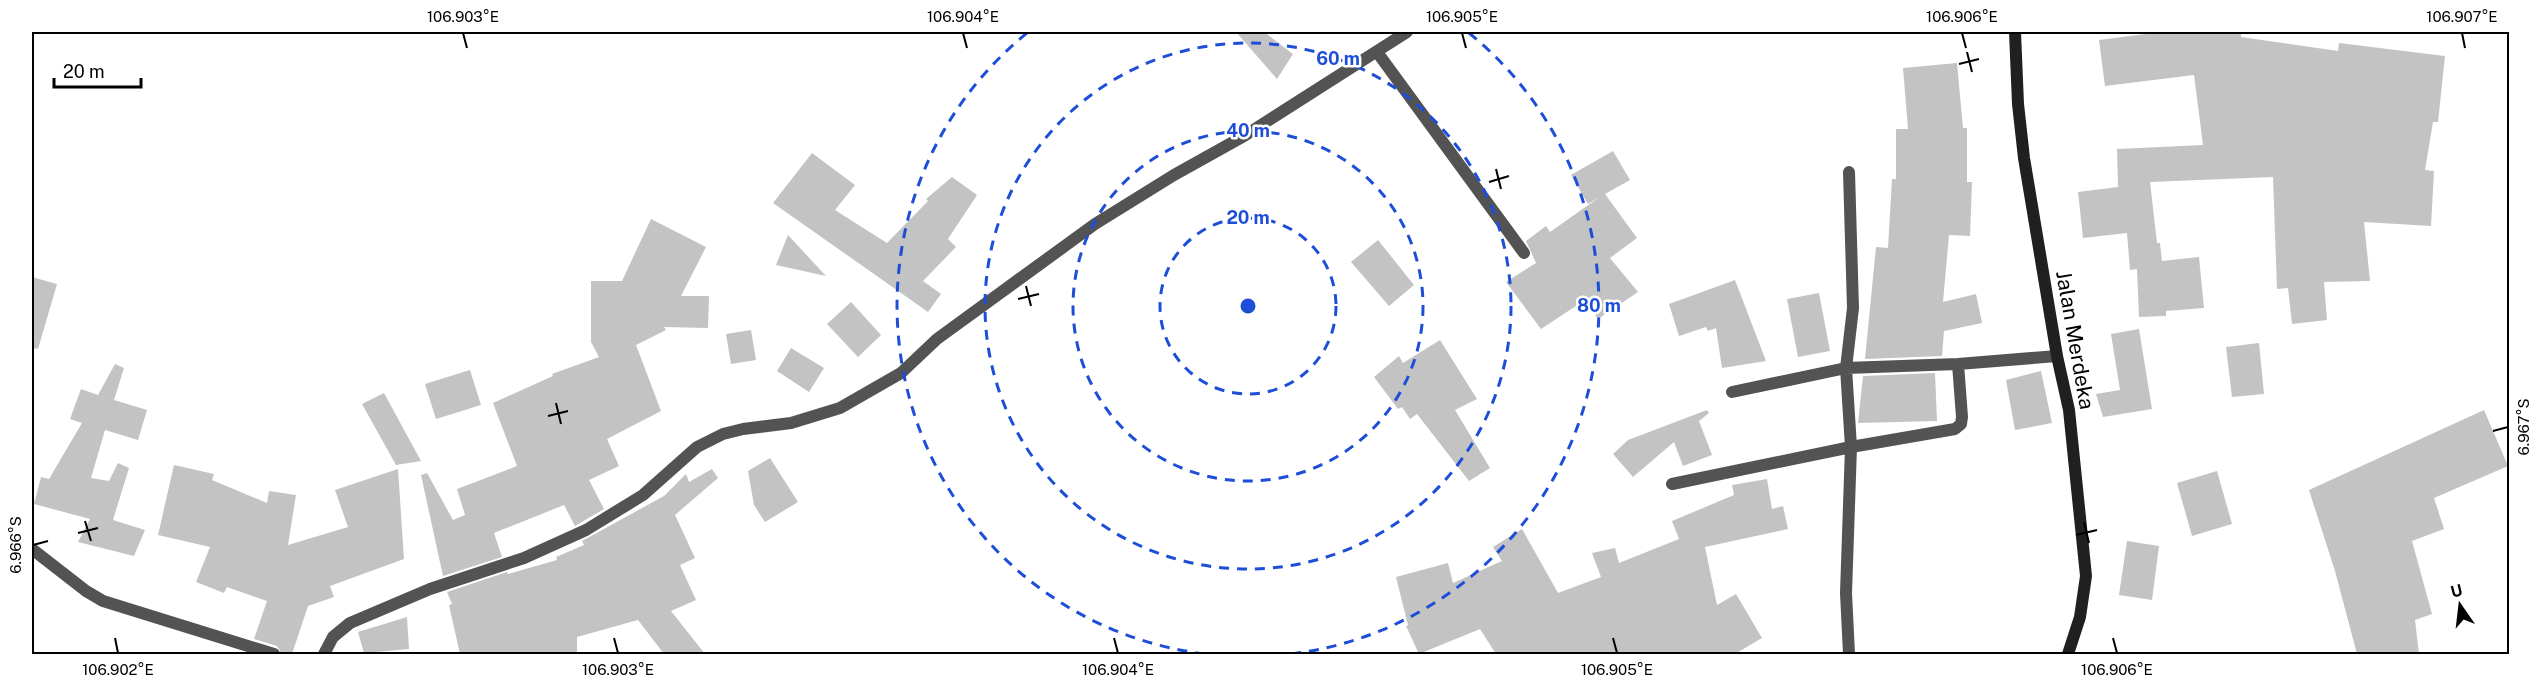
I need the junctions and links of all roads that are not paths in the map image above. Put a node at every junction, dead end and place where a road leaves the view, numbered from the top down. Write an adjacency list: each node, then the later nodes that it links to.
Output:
1 (1407, 32): 3 (street)
2 (2015, 32): 6 (street, Jalan Merdeka)
3 (1377, 52): 5 (street); 14 (street)
4 (1849, 172): 8 (street)
5 (1524, 253)
6 (2056, 356): 7 (street); 16 (street, Jalan Merdeka)
7 (1958, 364): 8 (street); 10 (street)
8 (1846, 368): 9 (street); 10 (street)
9 (1732, 392)
10 (1851, 447): 11 (street); 15 (street)
11 (1672, 484)
12 (32, 549): 13 (street)
13 (273, 654)
14 (324, 654)
15 (1849, 654)
16 (2068, 654)

